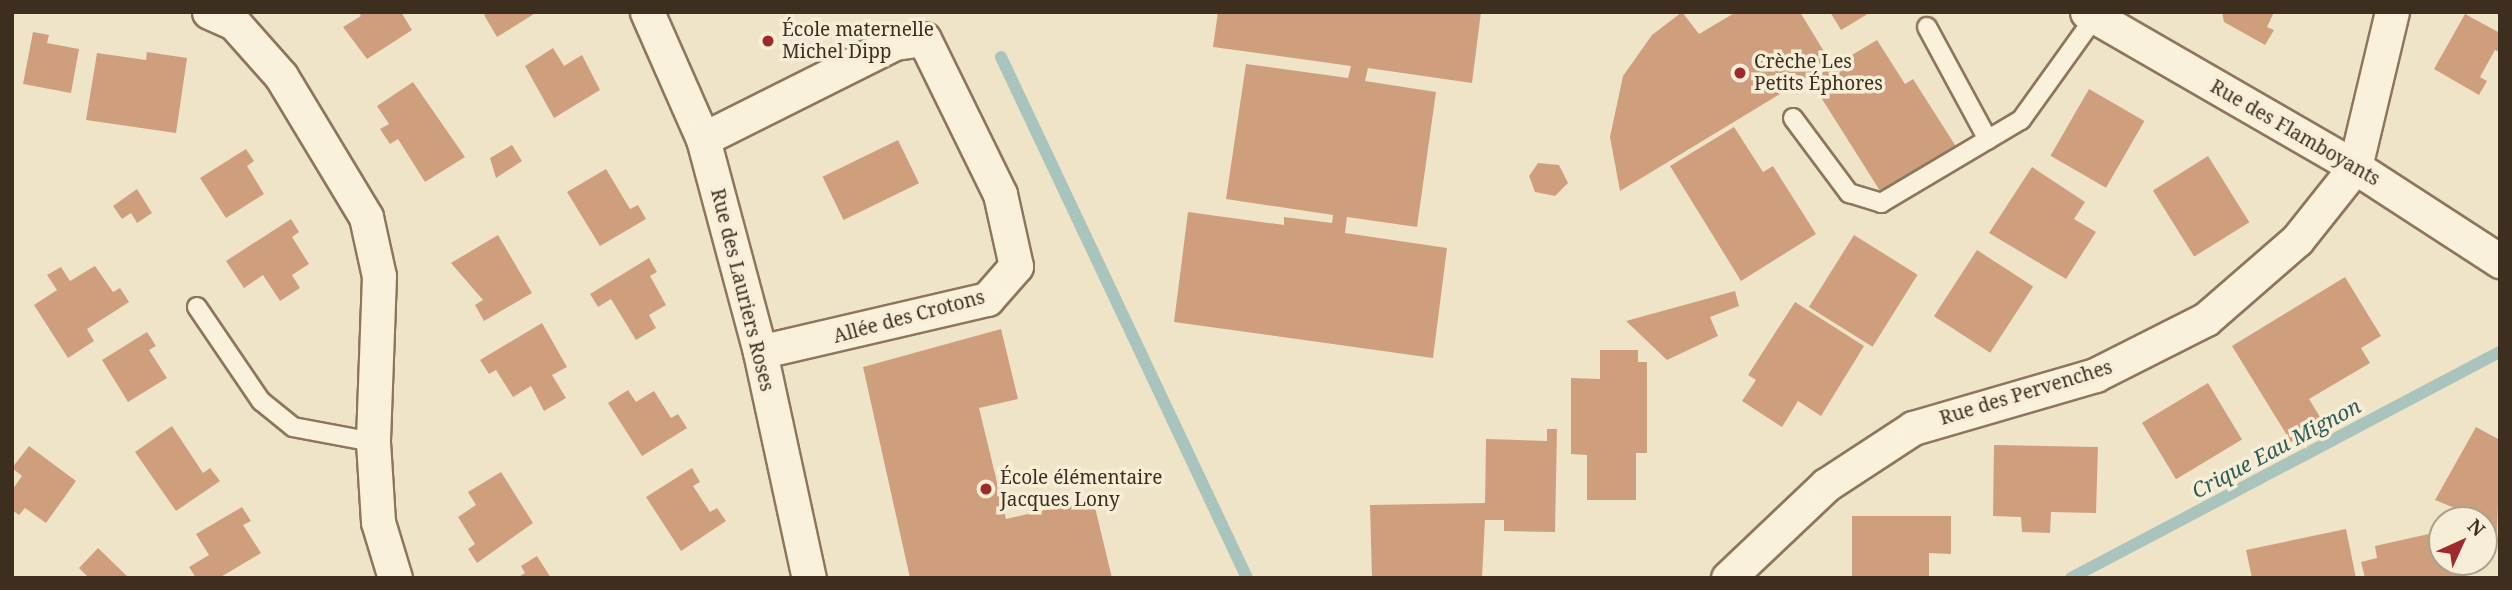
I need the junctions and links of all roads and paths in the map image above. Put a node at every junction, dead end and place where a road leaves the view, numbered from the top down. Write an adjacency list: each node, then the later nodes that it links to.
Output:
1 (209, 12): 13 (street)
2 (647, 12): 7 (street, Rue des Lauriers Roses)
3 (2392, 12): 9 (street, Rue des Pervenches)
4 (2091, 15): 8 (lane); 9 (street, Rue des Flamboyants)
5 (1927, 27): 8 (lane)
6 (1793, 118): 8 (lane)
7 (703, 139): 12 (street, Rue des Lauriers Roses); 12 (street, Allée des Crotons)
8 (1988, 141)
9 (2356, 167): 10 (street, Rue des Flamboyants); 16 (street, Rue des Pervenches)
10 (2500, 261)
11 (197, 307): 13 (lane)
12 (760, 352): 15 (street, Rue des Lauriers Roses)
13 (373, 442): 14 (street)
14 (395, 578)
15 (808, 578)
16 (1728, 578)

